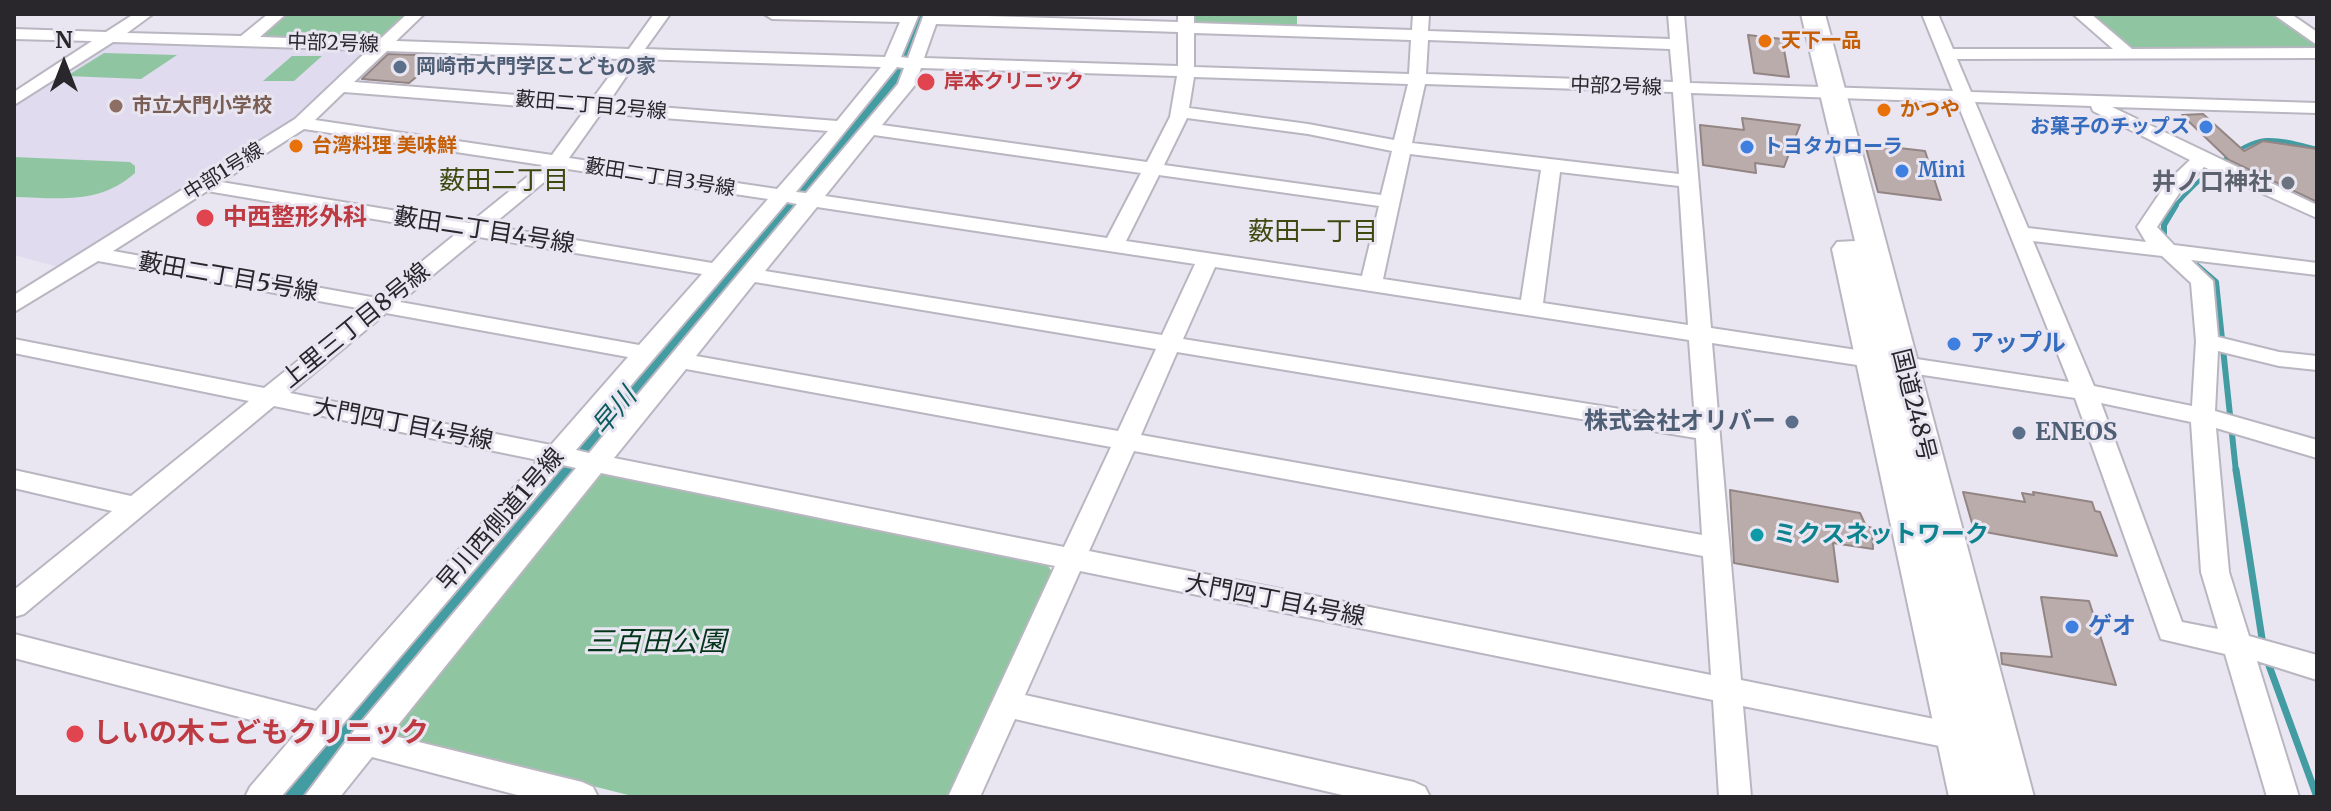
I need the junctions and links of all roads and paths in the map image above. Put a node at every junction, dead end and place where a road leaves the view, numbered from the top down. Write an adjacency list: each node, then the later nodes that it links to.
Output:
1 (145, 14): 20 (street)
2 (278, 14): 22 (street)
3 (416, 14): 24 (street, 中部1号線)
4 (662, 14): 26 (street, 上里三丁目8号線)
5 (772, 14): 14 (street)
6 (1300, 14): 17 (street)
7 (1421, 14): 19 (street)
8 (1676, 14): 23 (street)
9 (1794, 14): 35 (highway, 国道248号)
10 (1813, 14): 35 (highway, 国道248号)
11 (1930, 14): 27 (street)
12 (2081, 14): 28 (street)
13 (2281, 14): 21 (street)
14 (911, 16): 29 (street, 早川西側道1号線)
15 (931, 17): 16 (street); 29 (street)
16 (1186, 21): 17 (street); 30 (street)
17 (1301, 32): 19 (street)
18 (14, 34): 20 (street, 中部2号線)
19 (1420, 36): 23 (street); 31 (street)
20 (112, 37): 22 (street, 中部2号線); 34 (street)
21 (2317, 40)
22 (245, 41): 24 (street, 中部2号線)
23 (1678, 44): 33 (street)
24 (382, 46): 26 (street, 中部2号線); 32 (street, 中部1号線)
25 (2317, 53): 28 (street)
26 (633, 54): 29 (street, 中部2号線); 38 (street, 上里三丁目8号線)
27 (1946, 54): 28 (street); 36 (street)
28 (2129, 54)
29 (903, 63): 30 (street, 中部2号線); 43 (street, 早川西側道1号線); 44 (street)
30 (1186, 73): 31 (street, 中部2号線); 40 (street)
31 (1417, 80): 33 (street, 中部2号線); 45 (street)
32 (340, 86): 38 (street, 藪田二丁目2号線); 42 (street, 中部1号線)
33 (1682, 89): 35 (street, 中部2号線); 50 (street)
34 (19, 94)
35 (1822, 94): 36 (street, 中部2号線); 75 (highway, 国道248号)
36 (1965, 98): 37 (street, 中部2号線); 57 (street)
37 (2090, 102): 39 (street, 中部2号線); 46 (street)
38 (596, 107): 43 (street, 藪田二丁目2号線); 47 (street, 上里三丁目8号線)
39 (2309, 109): 41 (street)
40 (1181, 112): 45 (street); 49 (street)
41 (2317, 122)
42 (301, 123): 47 (street, 藪田二丁目3号線); 51 (street, 中部1号線)
43 (842, 127): 52 (street, 早川西側道1号線)
44 (869, 129): 49 (street); 53 (street)
45 (1404, 148): 48 (street); 54 (street)
46 (2202, 159): 55 (street); 59 (street)
47 (557, 162): 52 (street, 藪田二丁目3号線); 56 (street, 上里三丁目8号線)
48 (1551, 165): 50 (street); 68 (street)
49 (1152, 169): 54 (street); 58 (street)
50 (1688, 181): 69 (street)
51 (203, 185): 56 (street, 藪田二丁目4号線); 60 (street, 中部1号線)
52 (781, 196): 53 (street, 藪田二丁目3号線); 63 (street, 早川西側道1号線)
53 (811, 201): 58 (street, 藪田二丁目3号線); 64 (street)
54 (1391, 202): 65 (street)
55 (2317, 212)
56 (475, 229): 63 (street, 藪田二丁目4号線); 67 (street, 上里三丁目8号線)
57 (2021, 233): 59 (street); 77 (street)
58 (1114, 245): 61 (street, 藪田二丁目3号線)
59 (2170, 253): 62 (street); 70 (street)
60 (94, 254): 66 (street, 中部1号線); 67 (street, 藪田二丁目5号線)
61 (1208, 260): 65 (street, 藪田二丁目3号線); 71 (street)
62 (2317, 269)
63 (718, 270): 73 (street, 早川西側道1号線)
64 (749, 275): 71 (street); 74 (street)
65 (1371, 284): 68 (street, 藪田二丁目3号線)
66 (14, 305)
67 (380, 306): 73 (street, 藪田二丁目5号線); 78 (street, 上里三丁目8号線)
68 (1531, 309): 69 (street, 藪田二丁目3号線)
69 (1699, 334): 75 (street, 藪田二丁目3号線); 80 (street)
70 (2207, 341): 76 (street); 79 (street)
71 (1170, 343): 80 (street); 81 (street)
72 (14, 346): 78 (street, 大門四丁目4号線)
73 (645, 353): 83 (street, 早川西側道1号線)
74 (678, 360): 81 (street); 84 (street)
75 (1889, 361): 77 (street, 藪田二丁目3号線); 96 (highway, 国道248号); 105 (highway, 国道248号)
76 (2317, 363)
77 (2085, 392): 79 (street, 藪田二丁目3号線); 90 (street)
78 (268, 398): 83 (street, 大門四丁目4号線); 86 (street, 上里三丁目8号線)
79 (2203, 416): 82 (street, 藪田二丁目3号線); 90 (street)
80 (1708, 432): 87 (street)
81 (1126, 441): 87 (street); 88 (street)
82 (2317, 449)
83 (556, 456): 84 (street, 大門四丁目4号線); 95 (street, 早川西側道1号線)
84 (592, 463): 88 (street, 大門四丁目4号線); 97 (street)
85 (14, 479): 86 (street)
86 (133, 506): 89 (street, 上里三丁目8号線)
87 (1717, 548): 93 (street)
88 (1070, 560): 93 (street, 大門四丁目4号線); 94 (street)
89 (14, 606)
90 (2234, 643): 92 (street); 106 (street)
91 (14, 646): 95 (street)
92 (2304, 663)
93 (1727, 691): 96 (street, 大門四丁目4号線); 103 (street)
94 (1006, 704): 101 (street); 102 (street)
95 (323, 726): 98 (street, 早川西側道1号線)
96 (1959, 737): 104 (highway, 国道248号)
97 (364, 742): 99 (street); 100 (street)
98 (261, 797)
99 (320, 797)
100 (582, 797)
101 (964, 797)
102 (1414, 797)
103 (1735, 797)
104 (1973, 797)
105 (2010, 797)
106 (2283, 797)

